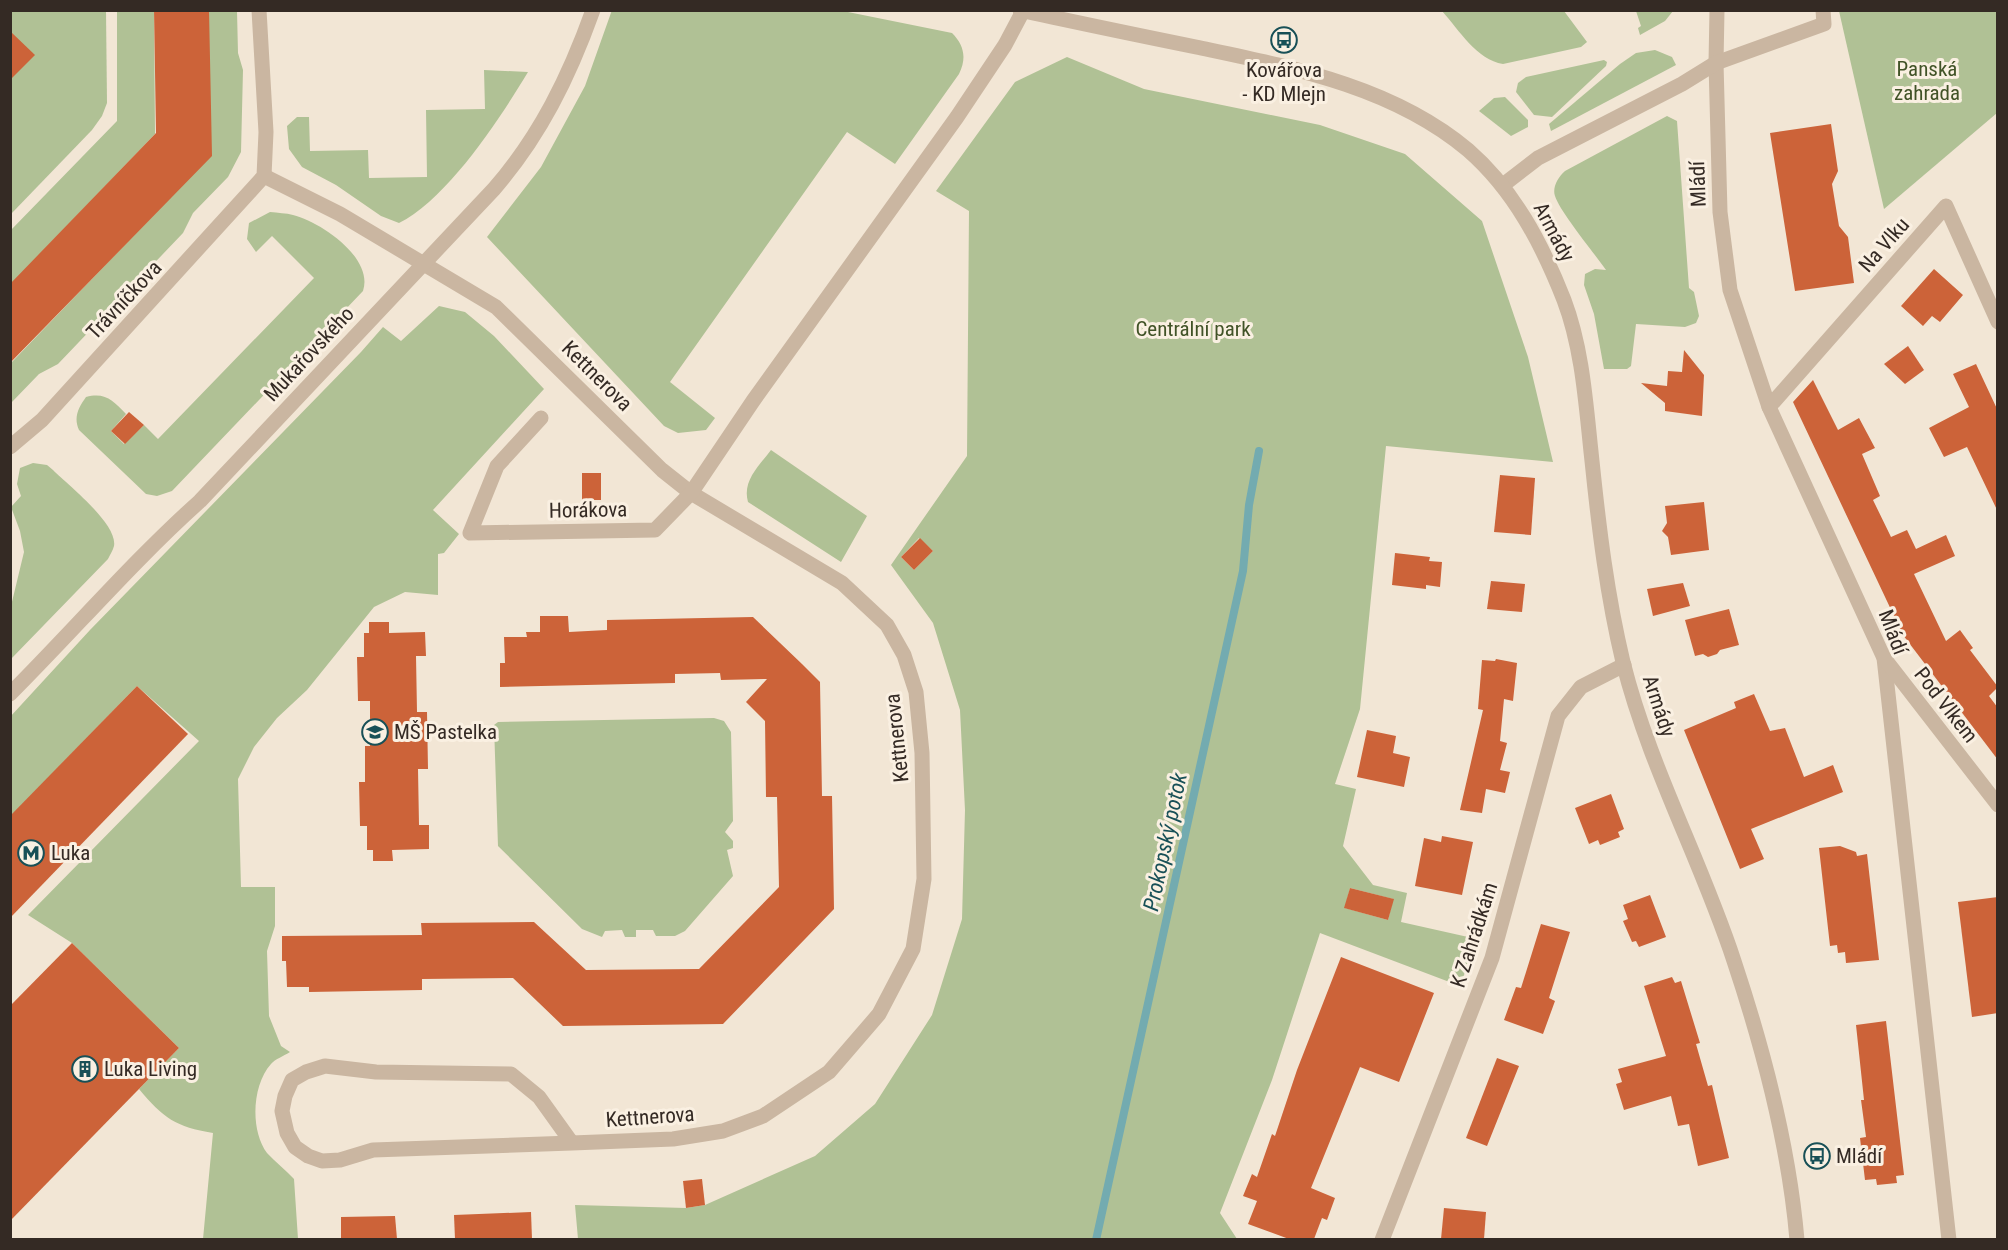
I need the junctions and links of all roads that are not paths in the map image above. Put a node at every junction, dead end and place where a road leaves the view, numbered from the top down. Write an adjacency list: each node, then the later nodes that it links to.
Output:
1 (260, 10): 7 (street)
2 (593, 10): 9 (street, Mukařovského)
3 (1718, 10): 6 (street, Mládí)
4 (1823, 10): 6 (street)
5 (1022, 11): 8 (street, Armády); 14 (street, Horákova)
6 (1716, 63): 8 (street); 11 (street, Mládí)
7 (264, 176): 9 (street); 13 (street, Trávníčkova)
8 (1503, 185): 16 (street, Armády)
9 (423, 264): 14 (street, Kettnerova); 17 (street, Mukařovského)
10 (1998, 322): 11 (street, Na Vlku)
11 (1769, 407): 15 (street, Mládí)
12 (541, 418): 14 (street, Horákova)
13 (10, 447)
14 (691, 493): 19 (street, Kettnerova)
15 (1884, 658): 18 (street, Pod Vlkem); 22 (street, Mládí)
16 (1624, 665): 20 (street, K Zahrádkám); 21 (street, Armády)
17 (10, 694)
18 (1998, 805)
19 (573, 1143): 19 (street, Kettnerova)
20 (1382, 1239)
21 (1797, 1239)
22 (1949, 1239)

